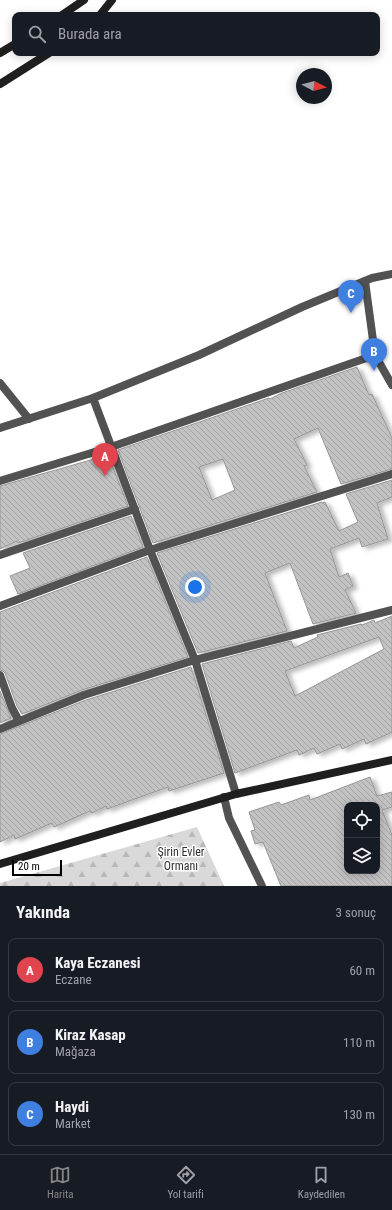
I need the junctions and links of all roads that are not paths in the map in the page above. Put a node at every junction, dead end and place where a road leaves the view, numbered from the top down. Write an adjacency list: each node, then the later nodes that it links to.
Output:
1 (84, 0): 3 (street)
2 (112, 0): 4 (street)
3 (66, 12)
4 (102, 12)
5 (12, 46): 6 (street)
6 (0, 54)
7 (44, 56): 8 (street)
8 (0, 84)
9 (392, 274): 10 (street)
10 (365, 281): 11 (street); 14 (street)
11 (375, 355): 13 (street); 17 (street)
12 (0, 383): 15 (street)
13 (392, 386)
14 (93, 398): 15 (street); 17 (street)
15 (29, 419): 16 (street)
16 (0, 428)
17 (111, 447): 19 (street); 20 (street)
18 (392, 474): 21 (street)
19 (0, 481)
20 (135, 509): 21 (street); 22 (street)
21 (150, 550): 23 (street); 25 (street)
22 (0, 555)
23 (0, 606)
24 (392, 610): 25 (street)
25 (195, 660): 27 (street); 30 (street)
26 (0, 675): 27 (street)
27 (19, 721): 28 (street)
28 (0, 729)
29 (392, 760): 30 (street)
30 (236, 794): 31 (street)
31 (224, 797): 32 (street); 33 (street)
32 (0, 864)
33 (262, 886)

